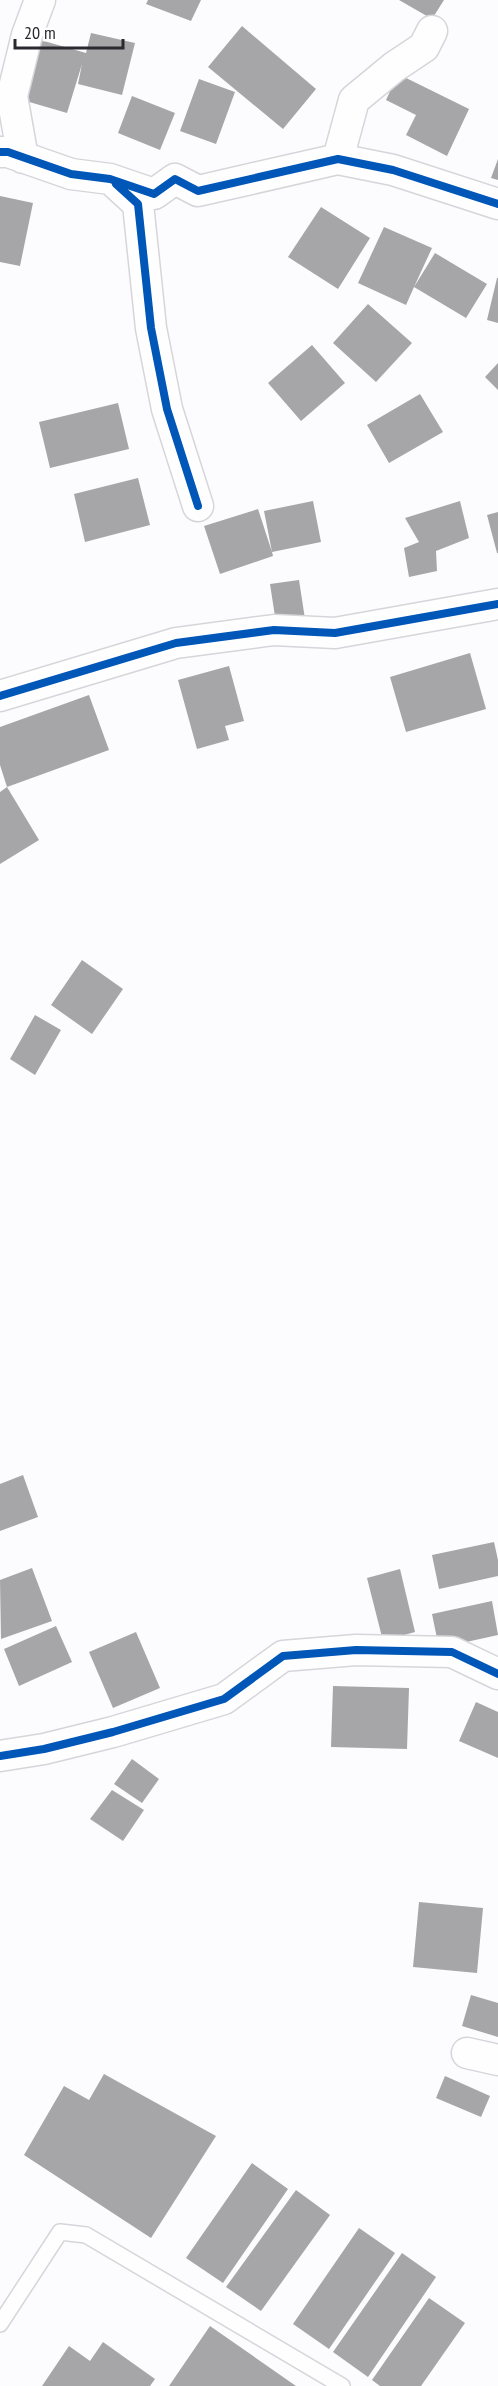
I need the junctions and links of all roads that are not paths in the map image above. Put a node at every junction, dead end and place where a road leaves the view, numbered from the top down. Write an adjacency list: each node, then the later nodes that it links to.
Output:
1 (39, 0): 3 (street)
2 (432, 31): 4 (street)
3 (12, 155): 5 (street)
4 (338, 159): 5 (street); 6 (street)
5 (110, 179): 7 (street)
6 (498, 204)
7 (198, 506)
8 (498, 604): 9 (street)
9 (0, 696)
10 (498, 1674): 11 (street)
11 (0, 1756)
12 (467, 2054): 13 (street)
13 (498, 2060)
14 (0, 2324): 15 (lane)
15 (342, 2386)

